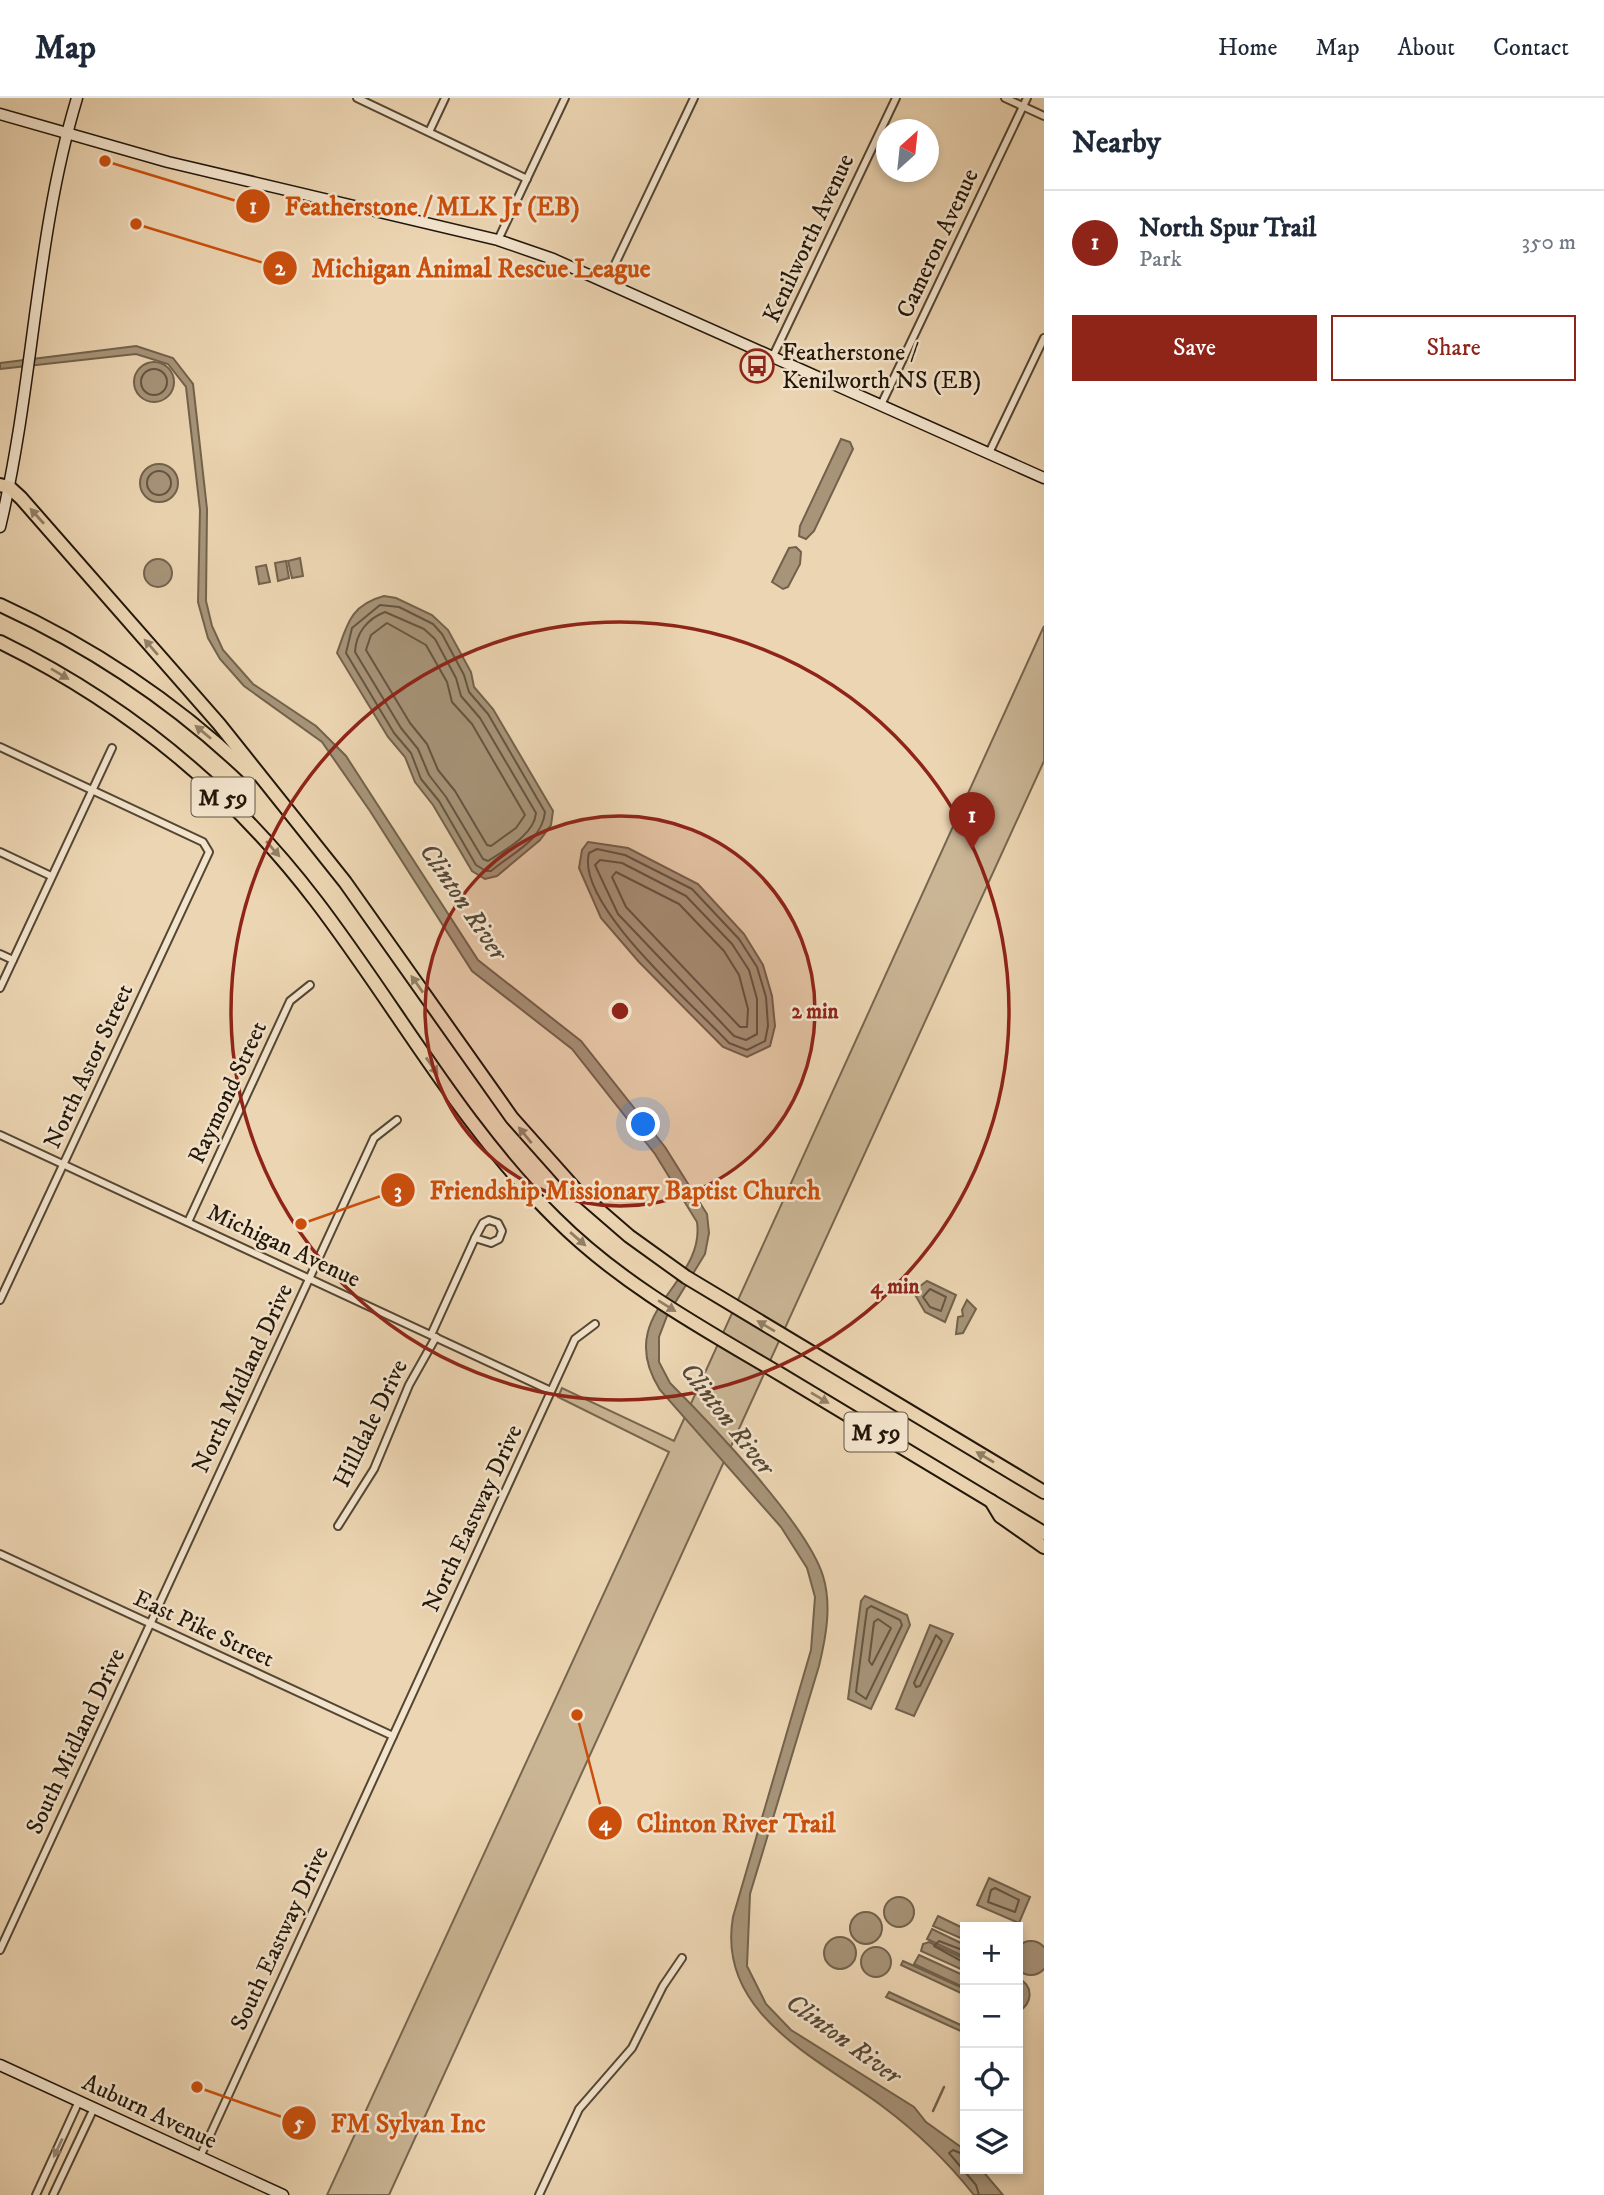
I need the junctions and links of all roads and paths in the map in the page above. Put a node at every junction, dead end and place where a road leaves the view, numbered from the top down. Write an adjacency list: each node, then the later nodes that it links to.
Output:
1 (78, 98): 13 (street)
2 (357, 98): 12 (street)
3 (445, 98): 12 (street)
4 (565, 98): 14 (street)
5 (694, 98): 16 (street)
6 (896, 98): 18 (street, Kenilworth Avenue)
7 (1004, 98): 9 (street)
8 (1027, 98): 9 (street, Cameron Avenue)
9 (1023, 106): 11 (street); 19 (street, Cameron Avenue)
10 (0, 114): 13 (street)
11 (1044, 116)
12 (429, 132): 14 (street)
13 (67, 134): 15 (street); 22 (street)
14 (527, 179): 15 (street)
15 (498, 240): 16 (street)
16 (607, 281): 18 (street)
17 (1044, 338): 20 (street)
18 (774, 356): 19 (street)
19 (881, 405): 20 (street)
20 (989, 453): 21 (street)
21 (1044, 478)
22 (4, 486): 23 (street); 29 (highway, one-way to 22)
23 (0, 527)
24 (3, 606): 29 (highway, M 59, one-way to 24)
25 (0, 642): 49 (highway, M 59, one-way to 49)
26 (0, 747): 28 (street)
27 (112, 748): 28 (street)
28 (91, 790): 31 (street); 38 (street, North Astor Street)
29 (288, 813): 48 (highway, M 59, one-way to 29)
30 (0, 852): 31 (street)
31 (51, 876): 33 (street)
32 (0, 954): 33 (street)
33 (13, 960): 35 (street)
34 (310, 985): 39 (street, Raymond Street)
35 (0, 988)
36 (397, 1119): 41 (street, North Midland Drive)
37 (0, 1135): 38 (street, Michigan Avenue)
38 (64, 1165): 39 (street, Michigan Avenue); 43 (street, North Astor Street)
39 (188, 1222): 41 (street, Michigan Avenue)
40 (475, 1238): 46 (street, Hilldale Drive)
41 (309, 1278): 46 (street, Michigan Avenue); 54 (street, North Midland Drive)
42 (0, 1280): 43 (street)
43 (8, 1283): 44 (street, North Astor Street)
44 (0, 1300)
45 (595, 1324): 47 (street, North Eastway Drive)
46 (433, 1336): 47 (street, Michigan Avenue); 50 (street, Hilldale Drive)
47 (551, 1391): 55 (street, North Eastway Drive)
48 (1044, 1492)
49 (991, 1501): 51 (highway, M 59); 52 (highway)
50 (338, 1526)
51 (1044, 1532)
52 (1044, 1547)
53 (0, 1554): 54 (street, East Pike Street)
54 (151, 1624): 55 (street, East Pike Street); 56 (street, South Midland Drive)
55 (393, 1736): 61 (street, South Eastway Drive)
56 (0, 1950)
57 (682, 1958): 65 (street)
58 (0, 2065): 59 (street, Auburn Avenue)
59 (79, 2101): 60 (street, Auburn Avenue); 62 (street, one-way to 62)
60 (93, 2108): 61 (street, Auburn Avenue); 63 (street)
61 (200, 2157): 64 (street, Auburn Avenue)
62 (36, 2195)
63 (53, 2195)
64 (282, 2195)
65 (538, 2195)

